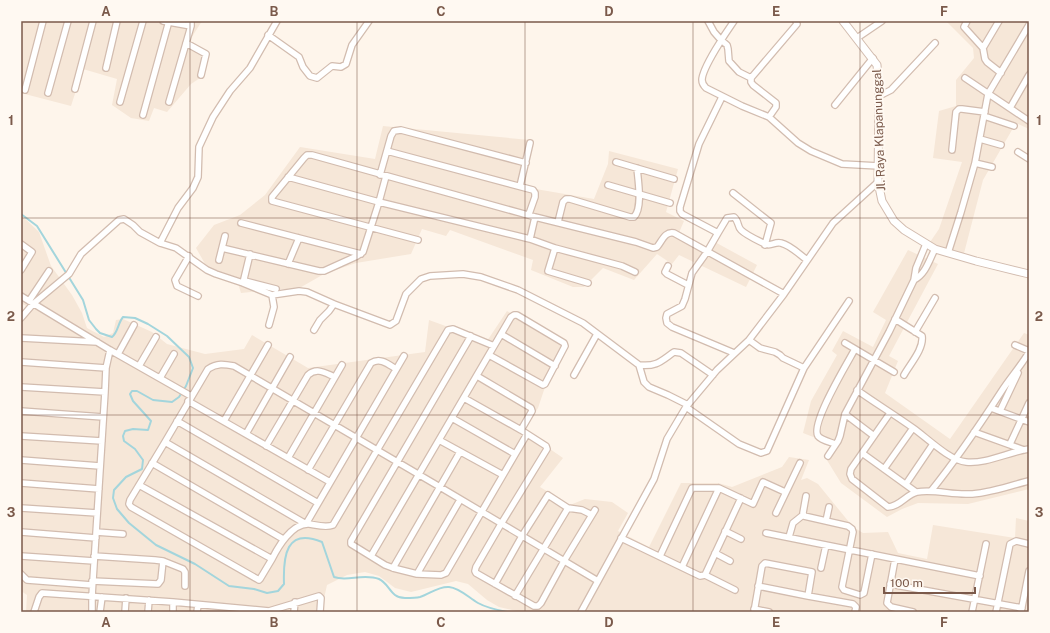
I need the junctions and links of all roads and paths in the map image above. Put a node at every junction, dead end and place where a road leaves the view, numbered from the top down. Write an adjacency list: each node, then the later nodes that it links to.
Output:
1 (43, 21): 32 (street)
2 (68, 21): 33 (street)
3 (93, 21): 31 (street)
4 (117, 21): 25 (street)
5 (143, 21): 37 (street)
6 (167, 21): 16 (street); 42 (street)
7 (277, 21): 18 (street)
8 (369, 21): 18 (street)
9 (708, 21): 20 (street)
10 (734, 21): 20 (street)
11 (796, 21): 29 (street)
12 (843, 21): 19 (street, Jl. Raya Klapanunggal)
13 (882, 21): 19 (street)
14 (967, 21): 23 (street)
15 (999, 21): 23 (street)
16 (190, 24): 22 (street)
17 (1029, 25): 26 (street)
18 (268, 35): 79 (street)
19 (857, 38): 24 (street, Jl. Raya Klapanunggal)
20 (721, 40): 29 (street); 36 (street)
21 (935, 42): 35 (street)
22 (186, 44): 27 (street); 38 (street)
23 (983, 48): 26 (street)
24 (873, 58): 35 (street, Jl. Raya Klapanunggal); 39 (street)
25 (106, 68)
26 (1001, 73): 34 (street)
27 (201, 75)
28 (1029, 75): 40 (street)
29 (751, 78): 43 (street)
30 (965, 78): 34 (street)
31 (75, 89)
32 (25, 90)
33 (48, 93)
34 (988, 94): 40 (street); 41 (street)
35 (879, 96): 56 (street, Jl. Raya Klapanunggal)
36 (722, 97): 43 (street); 74 (street)
37 (120, 102)
38 (169, 102)
39 (835, 105)
40 (1010, 108): 44 (street)
41 (985, 114): 45 (street); 46 (street); 49 (street)
42 (142, 115)
43 (769, 117): 56 (street)
44 (1029, 121)
45 (1014, 126)
46 (980, 139): 48 (street); 55 (street)
47 (530, 143): 54 (street)
48 (1001, 145)
49 (952, 150)
50 (387, 151): 54 (street); 59 (street); 64 (street)
51 (1018, 152): 52 (street)
52 (1029, 159)
53 (616, 162): 58 (street)
54 (526, 163): 64 (street)
55 (975, 163): 57 (street); 87 (street)
56 (879, 166): 62 (street, Jl. Raya Klapanunggal)
57 (992, 167)
58 (637, 168): 61 (street); 66 (street)
59 (383, 175): 60 (street); 67 (street); 69 (street)
60 (288, 178): 67 (street); 73 (street)
61 (674, 179)
62 (878, 182): 81 (street, Jl. Raya Klapanunggal); 92 (street)
63 (608, 185): 66 (street)
64 (520, 186): 69 (street)
65 (733, 193): 82 (street)
66 (639, 194): 68 (street); 71 (street)
67 (379, 202): 73 (street); 77 (street)
68 (670, 203)
69 (529, 214): 70 (street)
70 (535, 216): 71 (street); 77 (street)
71 (558, 222): 86 (street)
72 (241, 223): 76 (street)
73 (371, 228): 78 (street); 89 (street)
74 (718, 233): 82 (street); 86 (street)
75 (225, 236): 83 (street)
76 (299, 238): 89 (street); 93 (street)
77 (530, 239): 84 (street)
78 (418, 240)
79 (160, 243): 90 (street); 110 (street)
80 (21, 244): 95 (street)
81 (926, 244): 85 (street, Jl. Raya Klapanunggal); 99 (street)
82 (765, 245): 92 (street)
83 (222, 248): 88 (street); 91 (street)
84 (555, 248): 97 (street); 101 (street)
85 (935, 249): 87 (street, Jl. Raya Klapanunggal); 99 (street)
86 (708, 252): 102 (street); 104 (street)
87 (948, 252): 98 (street, Jl. Raya Klapanunggal)
88 (250, 254): 93 (street); 100 (street)
89 (361, 254): 93 (street)
90 (189, 256): 100 (street); 107 (street)
91 (219, 260)
92 (807, 260): 104 (street)
93 (288, 264)
94 (668, 266): 102 (street)
95 (21, 270)
96 (49, 271): 110 (street)
97 (635, 272)
98 (1029, 274)
99 (914, 280): 113 (street)
100 (243, 282): 103 (street); 105 (street)
101 (588, 283)
102 (688, 285): 132 (street)
103 (276, 289)
104 (784, 294): 123 (street)
105 (272, 295): 111 (street); 115 (street)
106 (21, 296): 110 (street)
107 (198, 296)
108 (935, 298): 117 (street)
109 (849, 301): 146 (street)
110 (31, 303): 112 (street); 124 (street)
111 (334, 304): 116 (street); 119 (street)
112 (21, 318)
113 (895, 318): 117 (street); 138 (street)
114 (134, 325): 133 (street)
115 (269, 325)
116 (314, 330)
117 (915, 332): 151 (street)
118 (501, 334): 128 (street); 143 (street); 143 (street)
119 (597, 334): 141 (street); 150 (street)
120 (156, 336): 142 (street)
121 (471, 336): 128 (street); 193 (street); 204 (street)
122 (21, 338): 124 (street)
123 (749, 340): 132 (street); 146 (street)
124 (98, 342): 130 (street)
125 (845, 343): 129 (street)
126 (1015, 345): 131 (street)
127 (268, 346): 153 (street)
128 (494, 346): 135 (street)
129 (855, 349): 138 (street); 189 (street)
130 (110, 350): 133 (street); 145 (street)
131 (1029, 352): 144 (street)
132 (734, 353): 149 (street)
133 (118, 354): 142 (street)
134 (174, 354): 155 (street)
135 (489, 355): 143 (street); 152 (street)
136 (404, 356): 147 (street)
137 (290, 357): 157 (street)
138 (874, 360): 148 (street); 158 (street)
139 (21, 362): 145 (street)
140 (342, 365): 154 (street)
141 (639, 365): 149 (street); 164 (street)
142 (139, 366): 155 (street)
143 (555, 366)
144 (1021, 366): 165 (street); 167 (street)
145 (106, 368): 159 (street)
146 (804, 368): 164 (street)
147 (396, 369): 177 (street); 185 (street)
148 (894, 372)
149 (713, 374): 164 (street)
150 (574, 375)
151 (904, 375)
152 (476, 376): 161 (street); 179 (street)
153 (251, 377): 157 (street); 160 (street); 175 (street)
154 (335, 377): 162 (street); 168 (street)
155 (160, 378): 160 (street)
156 (21, 387): 159 (street)
157 (272, 388): 162 (street); 181 (street)
158 (857, 390): 169 (street); 170 (street)
159 (105, 392): 171 (street)
160 (188, 397): 174 (street); 175 (street)
161 (464, 398): 172 (street); 179 (street)
162 (292, 401): 168 (street); 192 (street)
163 (1029, 402): 173 (street)
164 (687, 406): 242 (street)
165 (991, 408): 167 (street); 180 (street)
166 (21, 411): 171 (street)
167 (1000, 411): 173 (street)
168 (314, 413): 177 (street); 199 (street)
169 (890, 413): 178 (street); 184 (street)
170 (845, 414): 184 (street); 189 (street)
171 (103, 416): 187 (street)
172 (452, 418): 186 (street); 197 (street)
173 (1021, 419): 176 (street); 191 (street)
174 (177, 422): 188 (street); 224 (street)
175 (224, 422): 181 (street)
176 (1029, 422)
177 (335, 426): 185 (street); 207 (street)
178 (913, 428): 190 (street); 206 (street)
179 (521, 430): 182 (street)
180 (974, 432): 191 (street); 200 (street)
181 (246, 434): 192 (street)
182 (527, 434): 197 (street); 234 (street)
183 (21, 436): 187 (street)
184 (874, 436): 196 (street)
185 (356, 437): 193 (street); 211 (street)
186 (439, 440): 195 (street); 208 (street)
187 (102, 441): 205 (street)
188 (165, 442): 203 (street); 233 (street)
189 (835, 444): 198 (street)
190 (933, 444): 200 (street); 213 (street)
191 (1010, 444): 194 (street)
192 (266, 446): 199 (street)
193 (376, 450): 204 (street); 233 (street)
194 (1027, 450): 200 (street)
195 (460, 452): 209 (street); 215 (street)
196 (862, 453): 206 (street); 220 (street)
197 (515, 454): 209 (street)
198 (828, 456)
199 (288, 458): 207 (street)
200 (956, 459): 218 (street)
201 (21, 460): 205 (street)
202 (800, 462): 219 (street)
203 (152, 463): 214 (street); 243 (street)
204 (398, 463): 208 (street); 253 (street)
205 (100, 466): 217 (street)
206 (884, 469): 213 (street)
207 (308, 470): 211 (street)
208 (418, 475): 215 (street); 253 (street)
209 (502, 475): 228 (street)
210 (1029, 481): 218 (street)
211 (330, 482): 224 (street)
212 (21, 483): 217 (street)
213 (906, 484): 220 (street)
214 (139, 485): 257 (street); 257 (street)
215 (440, 487): 223 (street); 262 (street)
216 (719, 488): 222 (street); 254 (street); 261 (street)
217 (99, 489): 229 (street)
218 (931, 491): 220 (street)
219 (786, 492): 222 (street); 230 (street)
220 (916, 492)
221 (806, 496): 231 (street)
222 (741, 498): 235 (street)
223 (460, 500): 228 (street); 266 (street)
224 (318, 503): 233 (street)
225 (829, 507): 232 (street)
226 (21, 508): 229 (street)
227 (568, 508): 240 (street); 248 (street); 259 (street)
228 (481, 512): 234 (street); 266 (street)
229 (97, 513): 239 (street)
230 (776, 513)
231 (803, 515): 232 (street); 241 (street)
232 (826, 521): 249 (street)
233 (306, 524): 243 (street)
234 (501, 524): 240 (street); 271 (street)
235 (725, 531): 244 (street); 250 (street)
236 (21, 532): 239 (street)
237 (766, 533): 241 (street)
238 (123, 534): 239 (street)
239 (96, 535): 255 (street)
240 (522, 536): 248 (street); 271 (street)
241 (789, 537): 247 (street)
242 (622, 538): 254 (street); 269 (street)
243 (283, 539): 257 (street)
244 (741, 539)
245 (986, 544): 268 (street)
246 (1029, 544): 286 (street)
247 (826, 545): 249 (street); 263 (street)
248 (544, 548): 259 (street); 279 (street)
249 (849, 549): 251 (street); 276 (street)
250 (715, 554): 260 (street); 267 (street)
251 (872, 554): 256 (street); 276 (street)
252 (21, 556): 255 (street)
253 (371, 556): 262 (street)
254 (660, 556): 261 (street)
255 (94, 558): 258 (street); 270 (street)
256 (895, 559): 268 (street); 272 (street)
257 (272, 560)
258 (163, 561): 270 (street); 273 (street)
259 (564, 561): 269 (street); 279 (street)
260 (730, 561)
261 (682, 567): 267 (street)
262 (393, 568): 266 (street)
263 (821, 568)
264 (1029, 571): 291 (street)
265 (21, 574): 270 (street)
266 (417, 574)
267 (705, 575): 275 (street)
268 (980, 576): 283 (street)
269 (598, 581): 303 (street)
270 (92, 583): 277 (street)
271 (495, 584): 279 (street)
272 (890, 584): 283 (street); 293 (street)
273 (185, 586)
274 (758, 586): 280 (street); 280 (street); 292 (street)
275 (735, 590)
276 (860, 595): 288 (street)
277 (92, 596): 278 (street); 294 (street); 295 (street)
278 (102, 596): 281 (street); 296 (street)
279 (515, 596)
280 (808, 596): 288 (street)
281 (126, 598): 282 (street); 297 (street)
282 (149, 600): 284 (street); 298 (street)
283 (975, 600): 286 (street); 307 (street)
284 (173, 602): 287 (street); 299 (street)
285 (295, 602): 290 (street); 301 (street); 302 (street)
286 (998, 604): 291 (street); 308 (street)
287 (198, 605): 289 (street); 300 (street)
288 (855, 605): 305 (street)
289 (222, 609): 290 (street)
290 (246, 610)
291 (1021, 610)
292 (754, 611): 304 (street)
293 (900, 611): 306 (street)
294 (34, 612)
295 (92, 612)
296 (100, 612)
297 (125, 612)
298 (148, 612)
299 (173, 612)
300 (197, 612)
301 (294, 612)
302 (320, 612)
303 (581, 612)
304 (769, 612)
305 (855, 612)
306 (913, 612)
307 (972, 612)
308 (996, 612)

